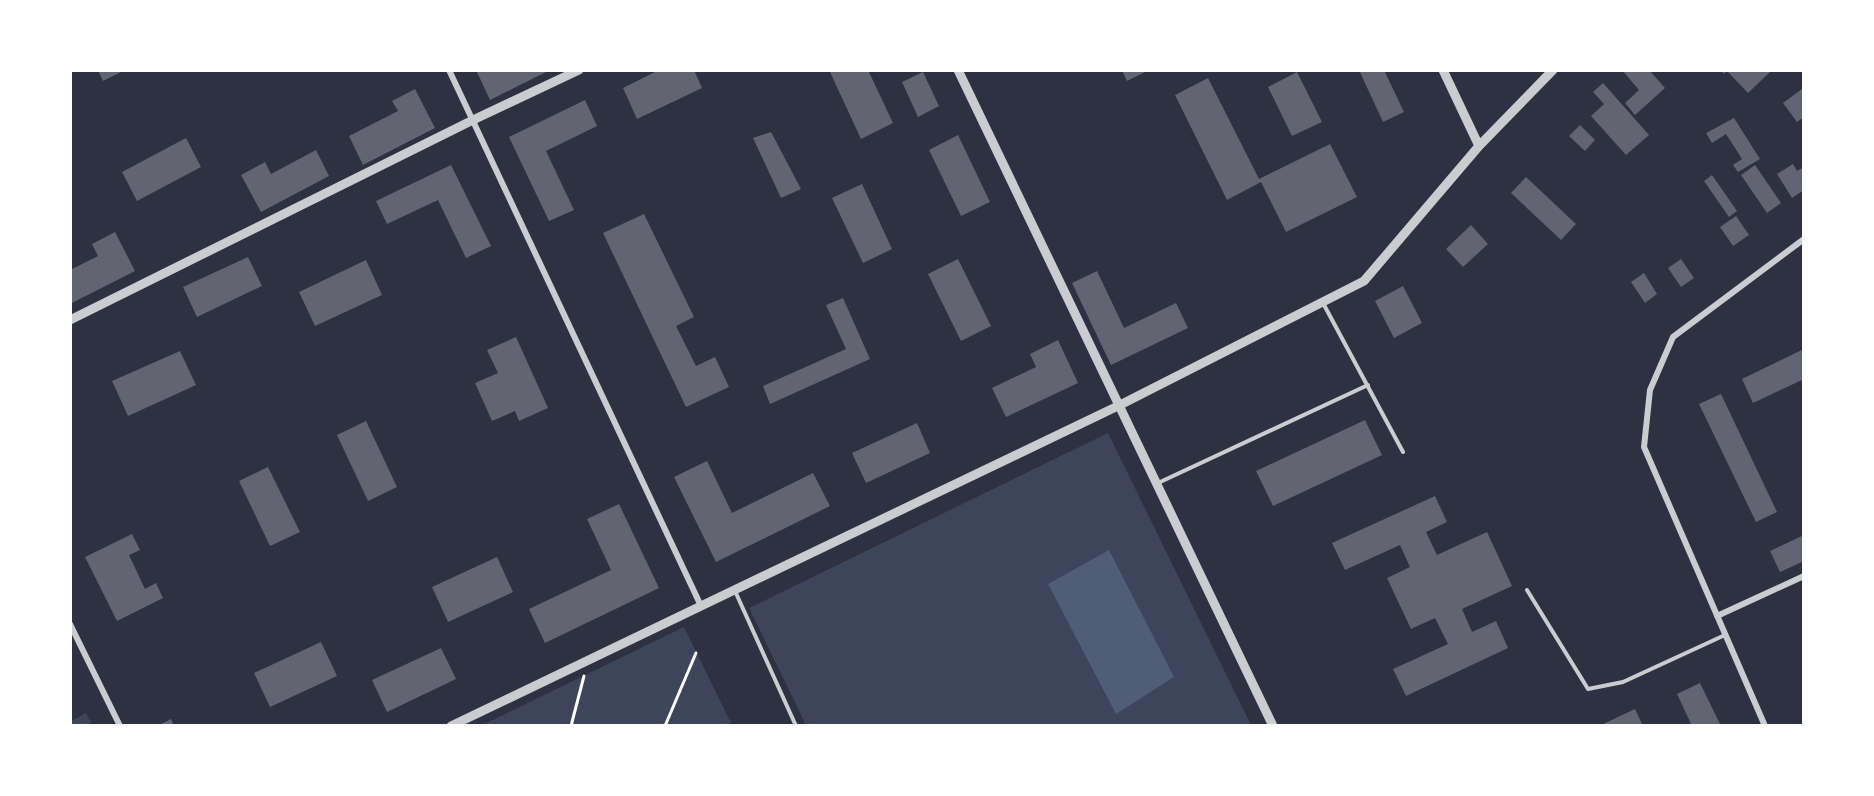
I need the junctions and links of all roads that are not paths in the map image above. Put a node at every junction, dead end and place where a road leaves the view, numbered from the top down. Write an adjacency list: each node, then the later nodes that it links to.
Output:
1 (449, 70): 6 (street)
2 (579, 70): 6 (street)
3 (958, 70): 12 (street)
4 (1443, 70): 7 (street)
5 (1553, 70): 7 (street)
6 (473, 120): 10 (street); 18 (street)
7 (1479, 146): 9 (street)
8 (1803, 239): 19 (street)
9 (1323, 302): 11 (lane); 12 (street)
10 (70, 320)
11 (1368, 385): 13 (lane); 14 (lane)
12 (1120, 405): 14 (street); 16 (street)
13 (1403, 452)
14 (1157, 483): 25 (street)
15 (1803, 576): 19 (street)
16 (735, 590): 18 (street); 24 (lane)
17 (1527, 590): 21 (lane)
18 (701, 606): 23 (street)
19 (1718, 616): 21 (street)
20 (70, 624): 22 (street)
21 (1725, 635): 26 (street)
22 (120, 726)
23 (451, 726)
24 (796, 726)
25 (1273, 726)
26 (1765, 726)

